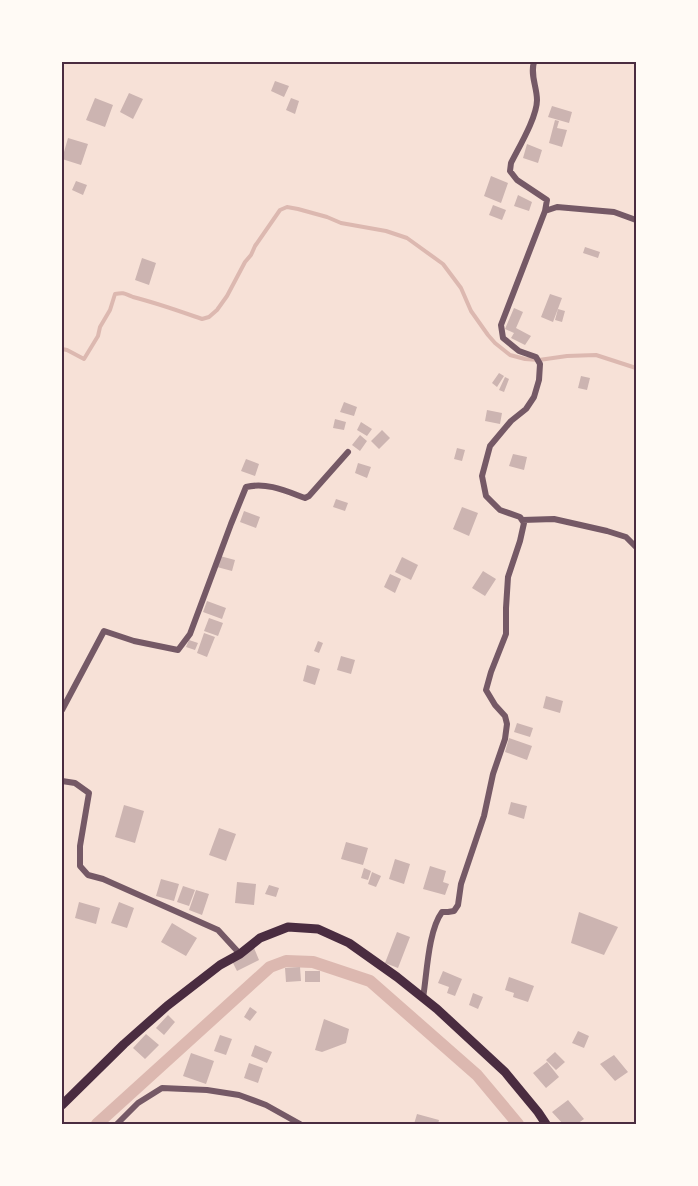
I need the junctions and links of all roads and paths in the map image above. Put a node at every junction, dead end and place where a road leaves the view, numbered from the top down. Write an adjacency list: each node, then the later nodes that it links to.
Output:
1 (534, 62): 2 (street)
2 (545, 211): 3 (street); 5 (street)
3 (636, 220)
4 (348, 452): 7 (street)
5 (522, 520): 6 (street); 10 (street)
6 (636, 547)
7 (62, 710)
8 (62, 781): 9 (street)
9 (240, 954): 10 (main road); 11 (main road)
10 (423, 998): 14 (main road)
11 (62, 1105)
12 (117, 1125): 13 (street)
13 (300, 1125)
14 (546, 1125)

